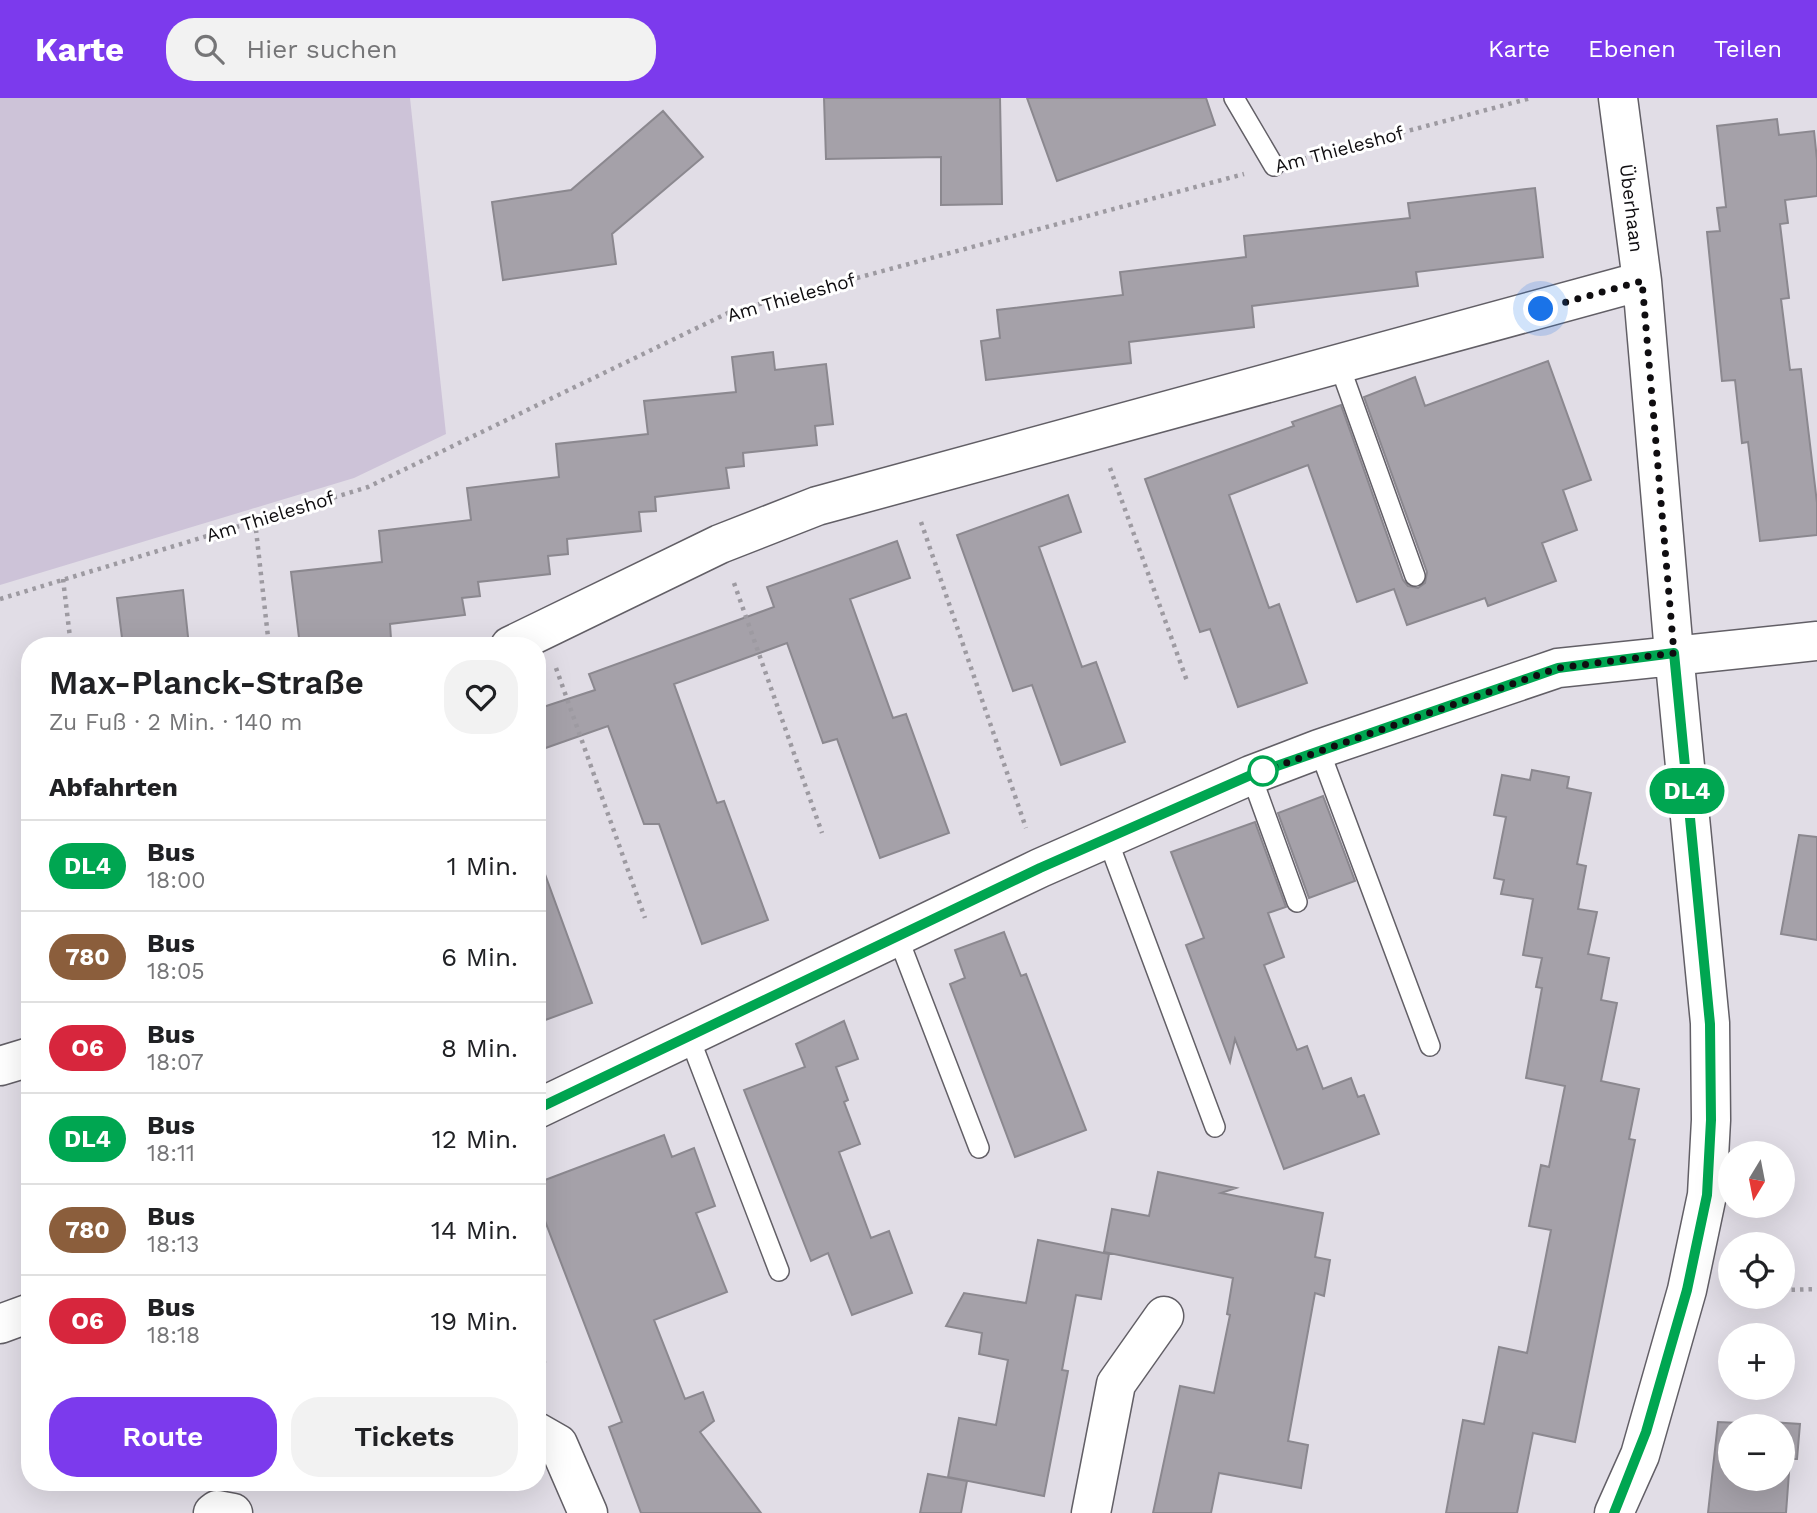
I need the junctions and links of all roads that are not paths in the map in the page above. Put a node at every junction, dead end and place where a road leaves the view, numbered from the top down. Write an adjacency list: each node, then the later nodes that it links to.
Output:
1 (1234, 98): 3 (lane)
2 (1618, 98): 4 (street, Überhaan)
3 (1274, 166)
4 (1642, 281): 5 (street); 9 (street, Überhaan)
5 (1339, 364): 6 (lane); 7 (street)
6 (1415, 576)
7 (528, 637)
8 (1817, 640): 9 (street)
9 (1674, 653): 10 (street); 31 (street, Überhaan)
10 (1319, 749): 11 (street); 16 (lane)
11 (1251, 775): 12 (street); 13 (lane)
12 (1107, 838): 14 (street); 20 (lane)
13 (1297, 902)
14 (897, 935): 15 (street); 21 (lane)
15 (690, 1039): 19 (street); 22 (lane)
16 (1430, 1046)
17 (21, 1060): 18 (street)
18 (0, 1066)
19 (546, 1105)
20 (1215, 1127)
21 (979, 1148)
22 (779, 1271)
23 (21, 1316): 25 (street)
24 (1164, 1316): 30 (street)
25 (0, 1324)
26 (546, 1437): 29 (street)
27 (213, 1513): 28 (street)
28 (233, 1513)
29 (588, 1513)
30 (1091, 1513)
31 (1614, 1513)

